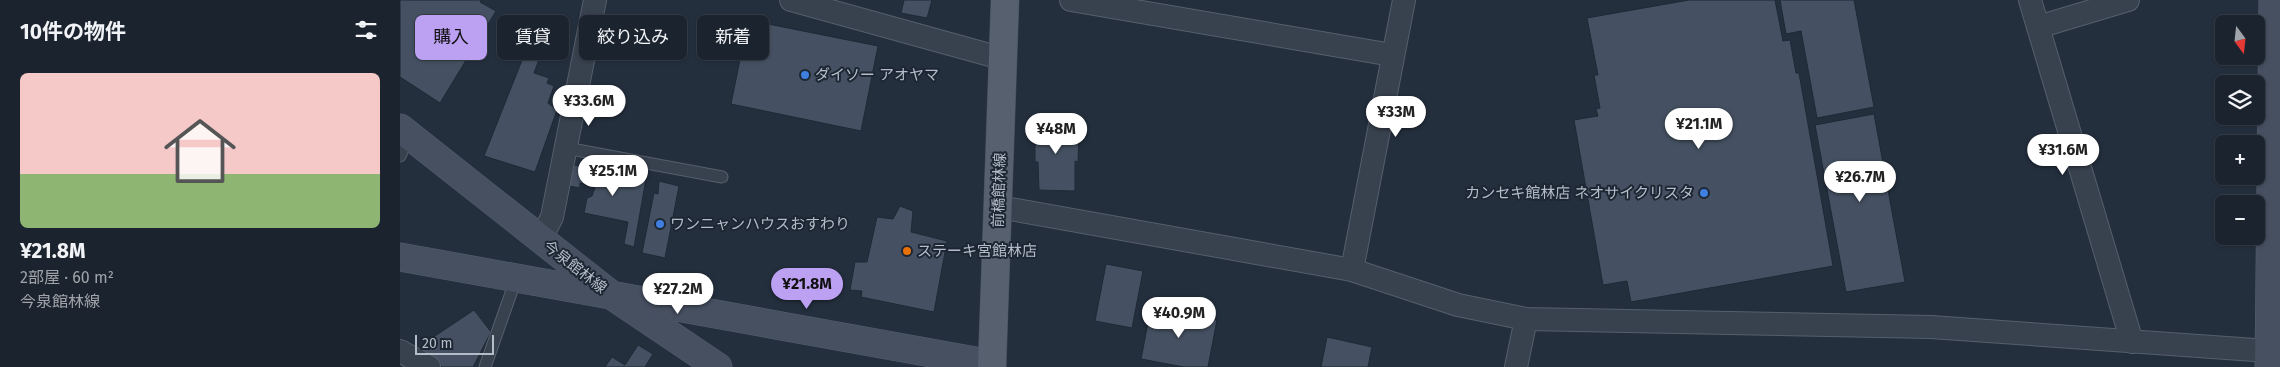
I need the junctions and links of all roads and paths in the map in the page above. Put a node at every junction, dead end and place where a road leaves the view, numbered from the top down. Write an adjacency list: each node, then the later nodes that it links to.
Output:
1 (595, 0): 13 (street)
2 (791, 0): 11 (street)
3 (1005, 0): 11 (main road, 前橋館林線)
4 (1070, 0): 10 (street)
5 (1404, 0): 10 (street)
6 (2030, 0): 9 (street)
7 (2128, 0): 9 (street)
8 (2273, 0): 17 (street)
9 (2038, 27): 23 (street)
10 (1392, 56): 19 (street)
11 (1004, 59): 15 (main road, 前橋館林線)
12 (403, 140): 16 (street, 今泉館林線)
13 (566, 148): 14 (lane); 16 (street)
14 (722, 177)
15 (999, 207): 19 (street); 26 (main road, 前橋館林線)
16 (540, 240): 21 (street, 今泉館林線)
17 (2275, 252): 25 (street)
18 (400, 257): 20 (street)
19 (1352, 270): 22 (street)
20 (516, 279): 21 (street); 28 (lane)
21 (614, 297): 26 (street, 今泉館林線); 29 (street)
22 (1526, 319): 23 (street); 30 (street)
23 (2132, 342): 25 (street)
24 (400, 350): 27 (street)
25 (2269, 359)
26 (997, 366)
27 (429, 367)
28 (485, 367)
29 (718, 367)
30 (1516, 367)

